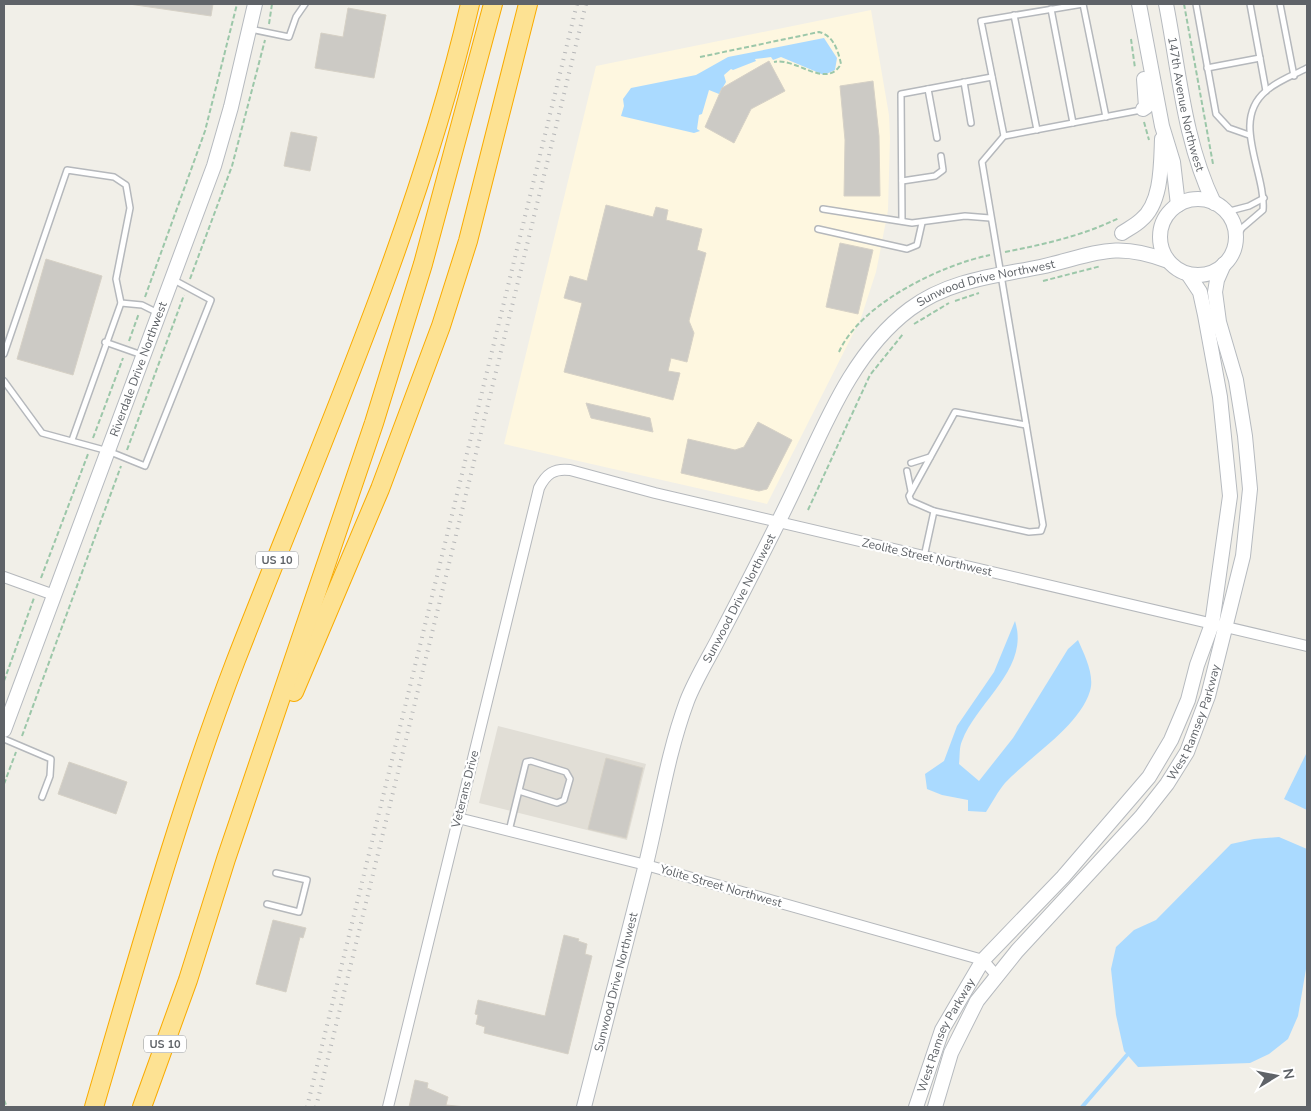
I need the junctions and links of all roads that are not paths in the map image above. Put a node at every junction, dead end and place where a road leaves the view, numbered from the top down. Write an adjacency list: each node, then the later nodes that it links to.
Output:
1 (255, 4): 15 (street, Riverdale Drive Northwest)
2 (305, 4): 15 (lane)
3 (458, 4): 58 (highway)
4 (470, 4): 58 (highway, US 10)
5 (493, 4): 77 (highway, US 10)
6 (528, 4): 77 (highway)
7 (1139, 4): 14 (street, 147th Avenue Northwest)
8 (1166, 4): 37 (street, 147th Avenue Northwest)
9 (1196, 4): 17 (lane)
10 (1250, 4): 16 (lane)
11 (1280, 4): 19 (lane)
12 (1051, 9): 13 (lane); 26 (lane); 28 (lane)
13 (1014, 15): 20 (lane); 30 (lane)
14 (1143, 26): 24 (street); 25 (street, 147th Avenue Northwest)
15 (250, 29): 51 (street, Riverdale Drive Northwest)
16 (1260, 58): 17 (lane); 23 (lane)
17 (1208, 68): 31 (lane)
18 (1307, 68): 19 (lane)
19 (1294, 76): 23 (lane)
20 (992, 77): 21 (lane); 32 (lane)
21 (964, 82): 22 (lane); 27 (lane)
22 (928, 89): 33 (lane); 35 (lane)
23 (1266, 90): 31 (lane)
24 (1143, 110): 25 (lane); 26 (lane)
25 (1159, 110): 29 (street, 147th Avenue Northwest)
26 (1106, 117): 28 (lane)
27 (971, 123)
28 (1073, 123): 30 (lane)
29 (1162, 126): 39 (street, 147th Avenue Northwest); 45 (street)
30 (1037, 130): 32 (lane)
31 (1249, 135): 36 (lane)
32 (1004, 136): 41 (lane)
33 (937, 138)
34 (941, 156): 35 (lane)
35 (902, 181): 42 (lane)
36 (1264, 198): 40 (lane); 46 (lane)
37 (1214, 203): 39 (street); 40 (street)
38 (823, 209): 42 (lane)
39 (1173, 210): 45 (street); 48 (street)
40 (1226, 212): 46 (street)
41 (990, 218): 43 (lane); 52 (lane)
42 (902, 221): 43 (lane)
43 (922, 222): 44 (lane)
44 (818, 229)
45 (1128, 230): 47 (street)
46 (1236, 238): 49 (street)
47 (1096, 252): 48 (street); 52 (street, Sunwood Drive Northwest)
48 (1168, 261): 50 (street)
49 (1224, 264): 50 (street); 74 (street, West Ramsey Parkway)
50 (1188, 274): 73 (street, West Ramsey Parkway)
51 (171, 278): 54 (street, Riverdale Drive Northwest); 62 (lane)
52 (1001, 281): 60 (lane); 69 (street, Sunwood Drive Northwest)
53 (121, 303): 54 (lane); 55 (lane); 56 (lane)
54 (158, 313): 57 (street, Riverdale Drive Northwest)
55 (105, 342): 57 (lane); 61 (lane)
56 (4, 354)
57 (143, 355): 62 (street, Riverdale Drive Northwest)
58 (356, 357): 87 (highway, US 10)
59 (4, 381): 61 (lane)
60 (1026, 425): 63 (lane); 68 (lane)
61 (72, 440): 62 (lane)
62 (108, 451): 72 (street, Riverdale Drive Northwest)
63 (930, 457): 64 (lane); 67 (lane)
64 (911, 463)
65 (907, 471): 67 (lane)
66 (548, 474): 69 (street, Zeolite Street Northwest); 80 (street, Veterans Drive)
67 (911, 491): 68 (lane)
68 (934, 511): 70 (lane)
69 (778, 522): 70 (street, Zeolite Street Northwest); 82 (street, Sunwood Drive Northwest)
70 (924, 557): 73 (street, Zeolite Street Northwest)
71 (4, 577): 72 (street)
72 (54, 595): 76 (street, Riverdale Drive Northwest)
73 (1212, 624): 74 (street, Zeolite Street Northwest); 85 (street, West Ramsey Parkway)
74 (1227, 626): 75 (street, Zeolite Street Northwest); 86 (street, West Ramsey Parkway)
75 (1307, 646)
76 (4, 731): 79 (lane)
77 (264, 750): 88 (highway, US 10)
78 (519, 791): 78 (lane); 81 (lane)
79 (42, 796)
80 (458, 818): 81 (street, Yolite Street Northwest); 89 (street, Veterans Drive)
81 (509, 831): 82 (street, Yolite Street Northwest)
82 (646, 865): 85 (street, Yolite Street Northwest); 90 (street, Sunwood Drive Northwest)
83 (276, 873): 84 (lane)
84 (267, 904)
85 (983, 960): 86 (street); 91 (street, West Ramsey Parkway)
86 (998, 976): 92 (street, West Ramsey Parkway)
87 (94, 1107)
88 (142, 1107)
89 (388, 1107)
90 (584, 1107)
91 (916, 1107)
92 (935, 1107)

